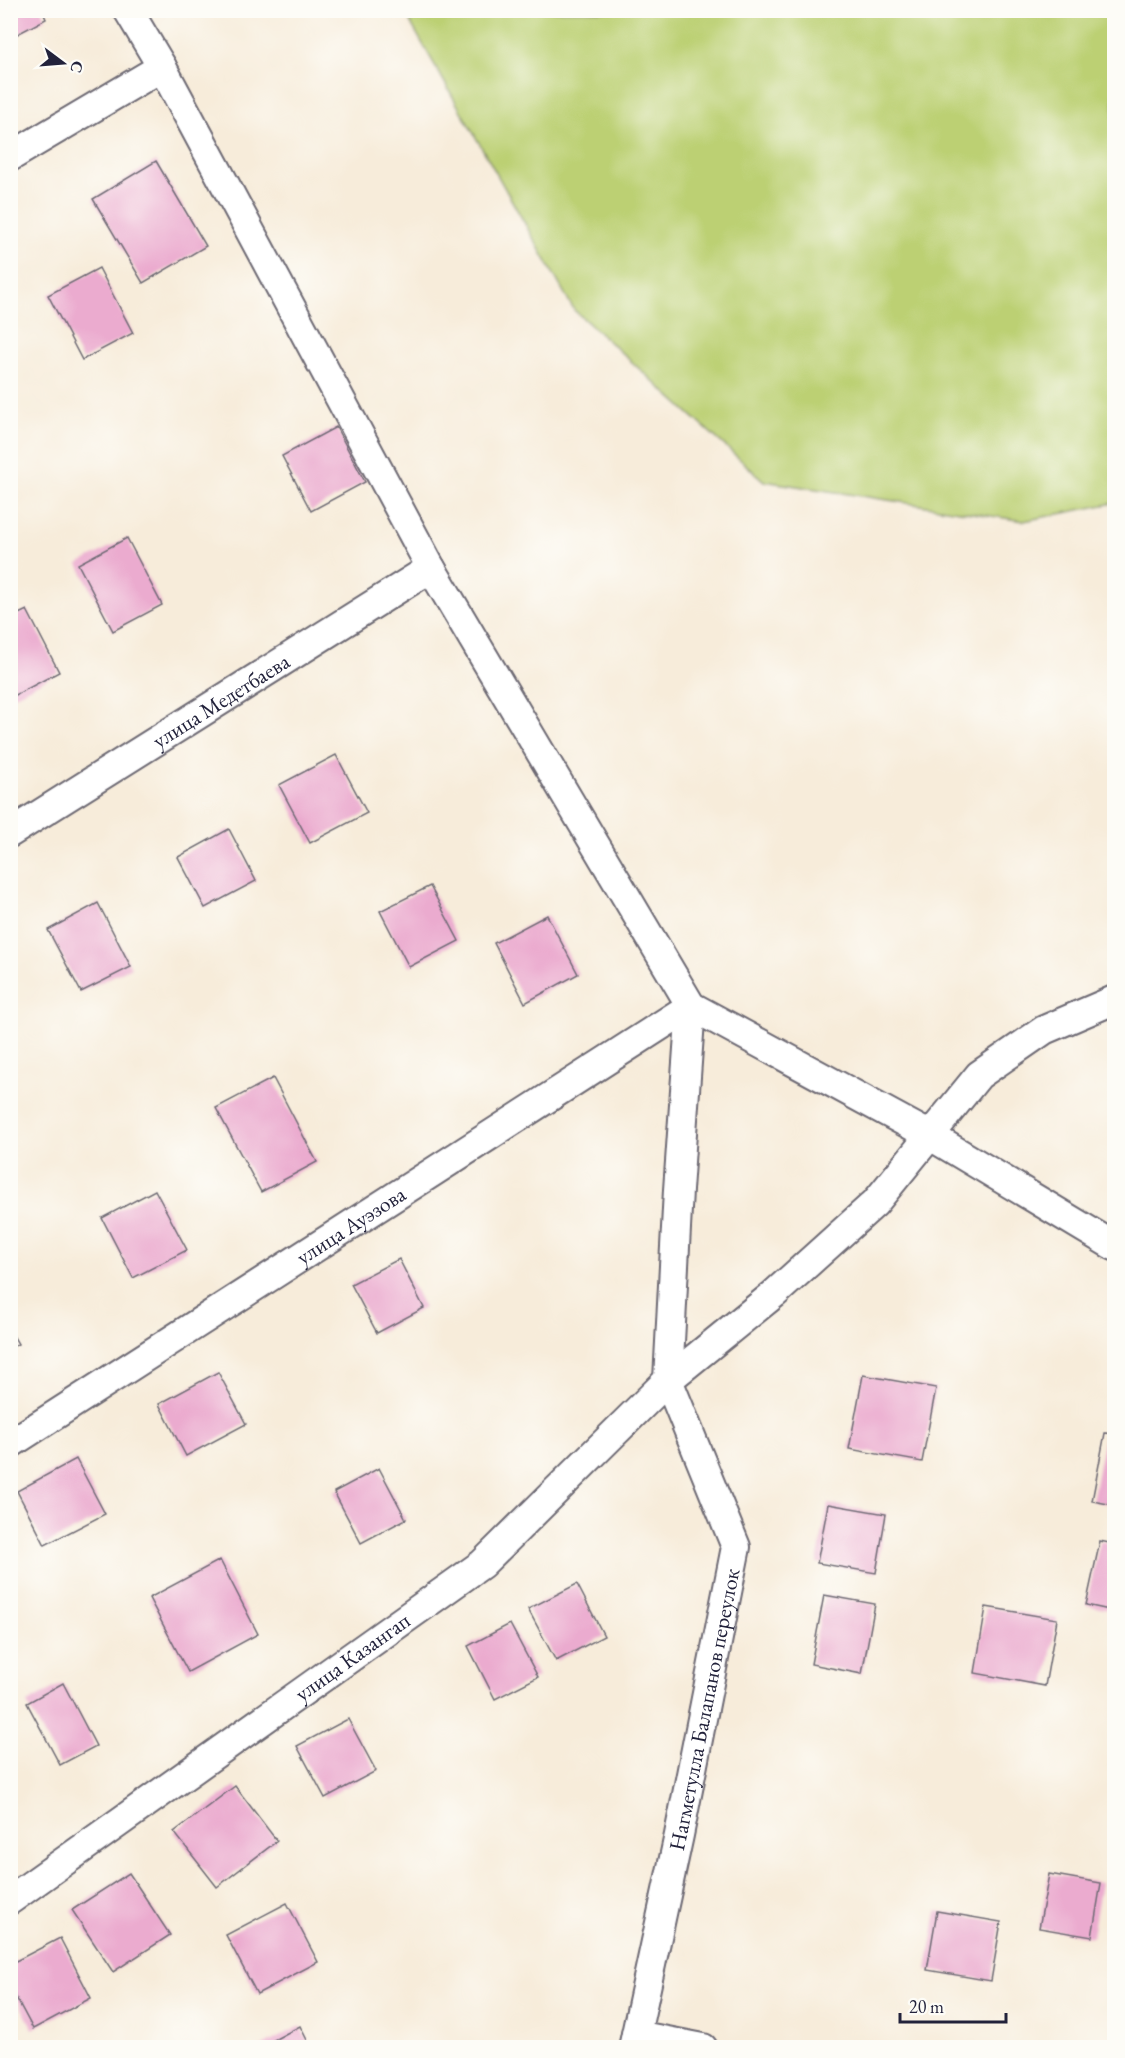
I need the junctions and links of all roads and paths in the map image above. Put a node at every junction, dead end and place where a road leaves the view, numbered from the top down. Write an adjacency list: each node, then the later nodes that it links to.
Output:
1 (128, 10): 2 (street)
2 (162, 67): 3 (street); 4 (street)
3 (10, 158)
4 (431, 568): 5 (street, улица Медетбаева); 7 (street)
5 (10, 832)
6 (1114, 1000): 8 (street, улица Казангап)
7 (691, 1006): 8 (street); 10 (street); 11 (street, улица Ауэзова)
8 (928, 1135): 9 (street); 10 (street, улица Казангап)
9 (1114, 1246)
10 (668, 1380): 12 (street, улица Казангап); 13 (street, Нагметулла Балапанов переулок)
11 (10, 1444)
12 (10, 1900)
13 (635, 2041): 14 (street)
14 (703, 2048)

